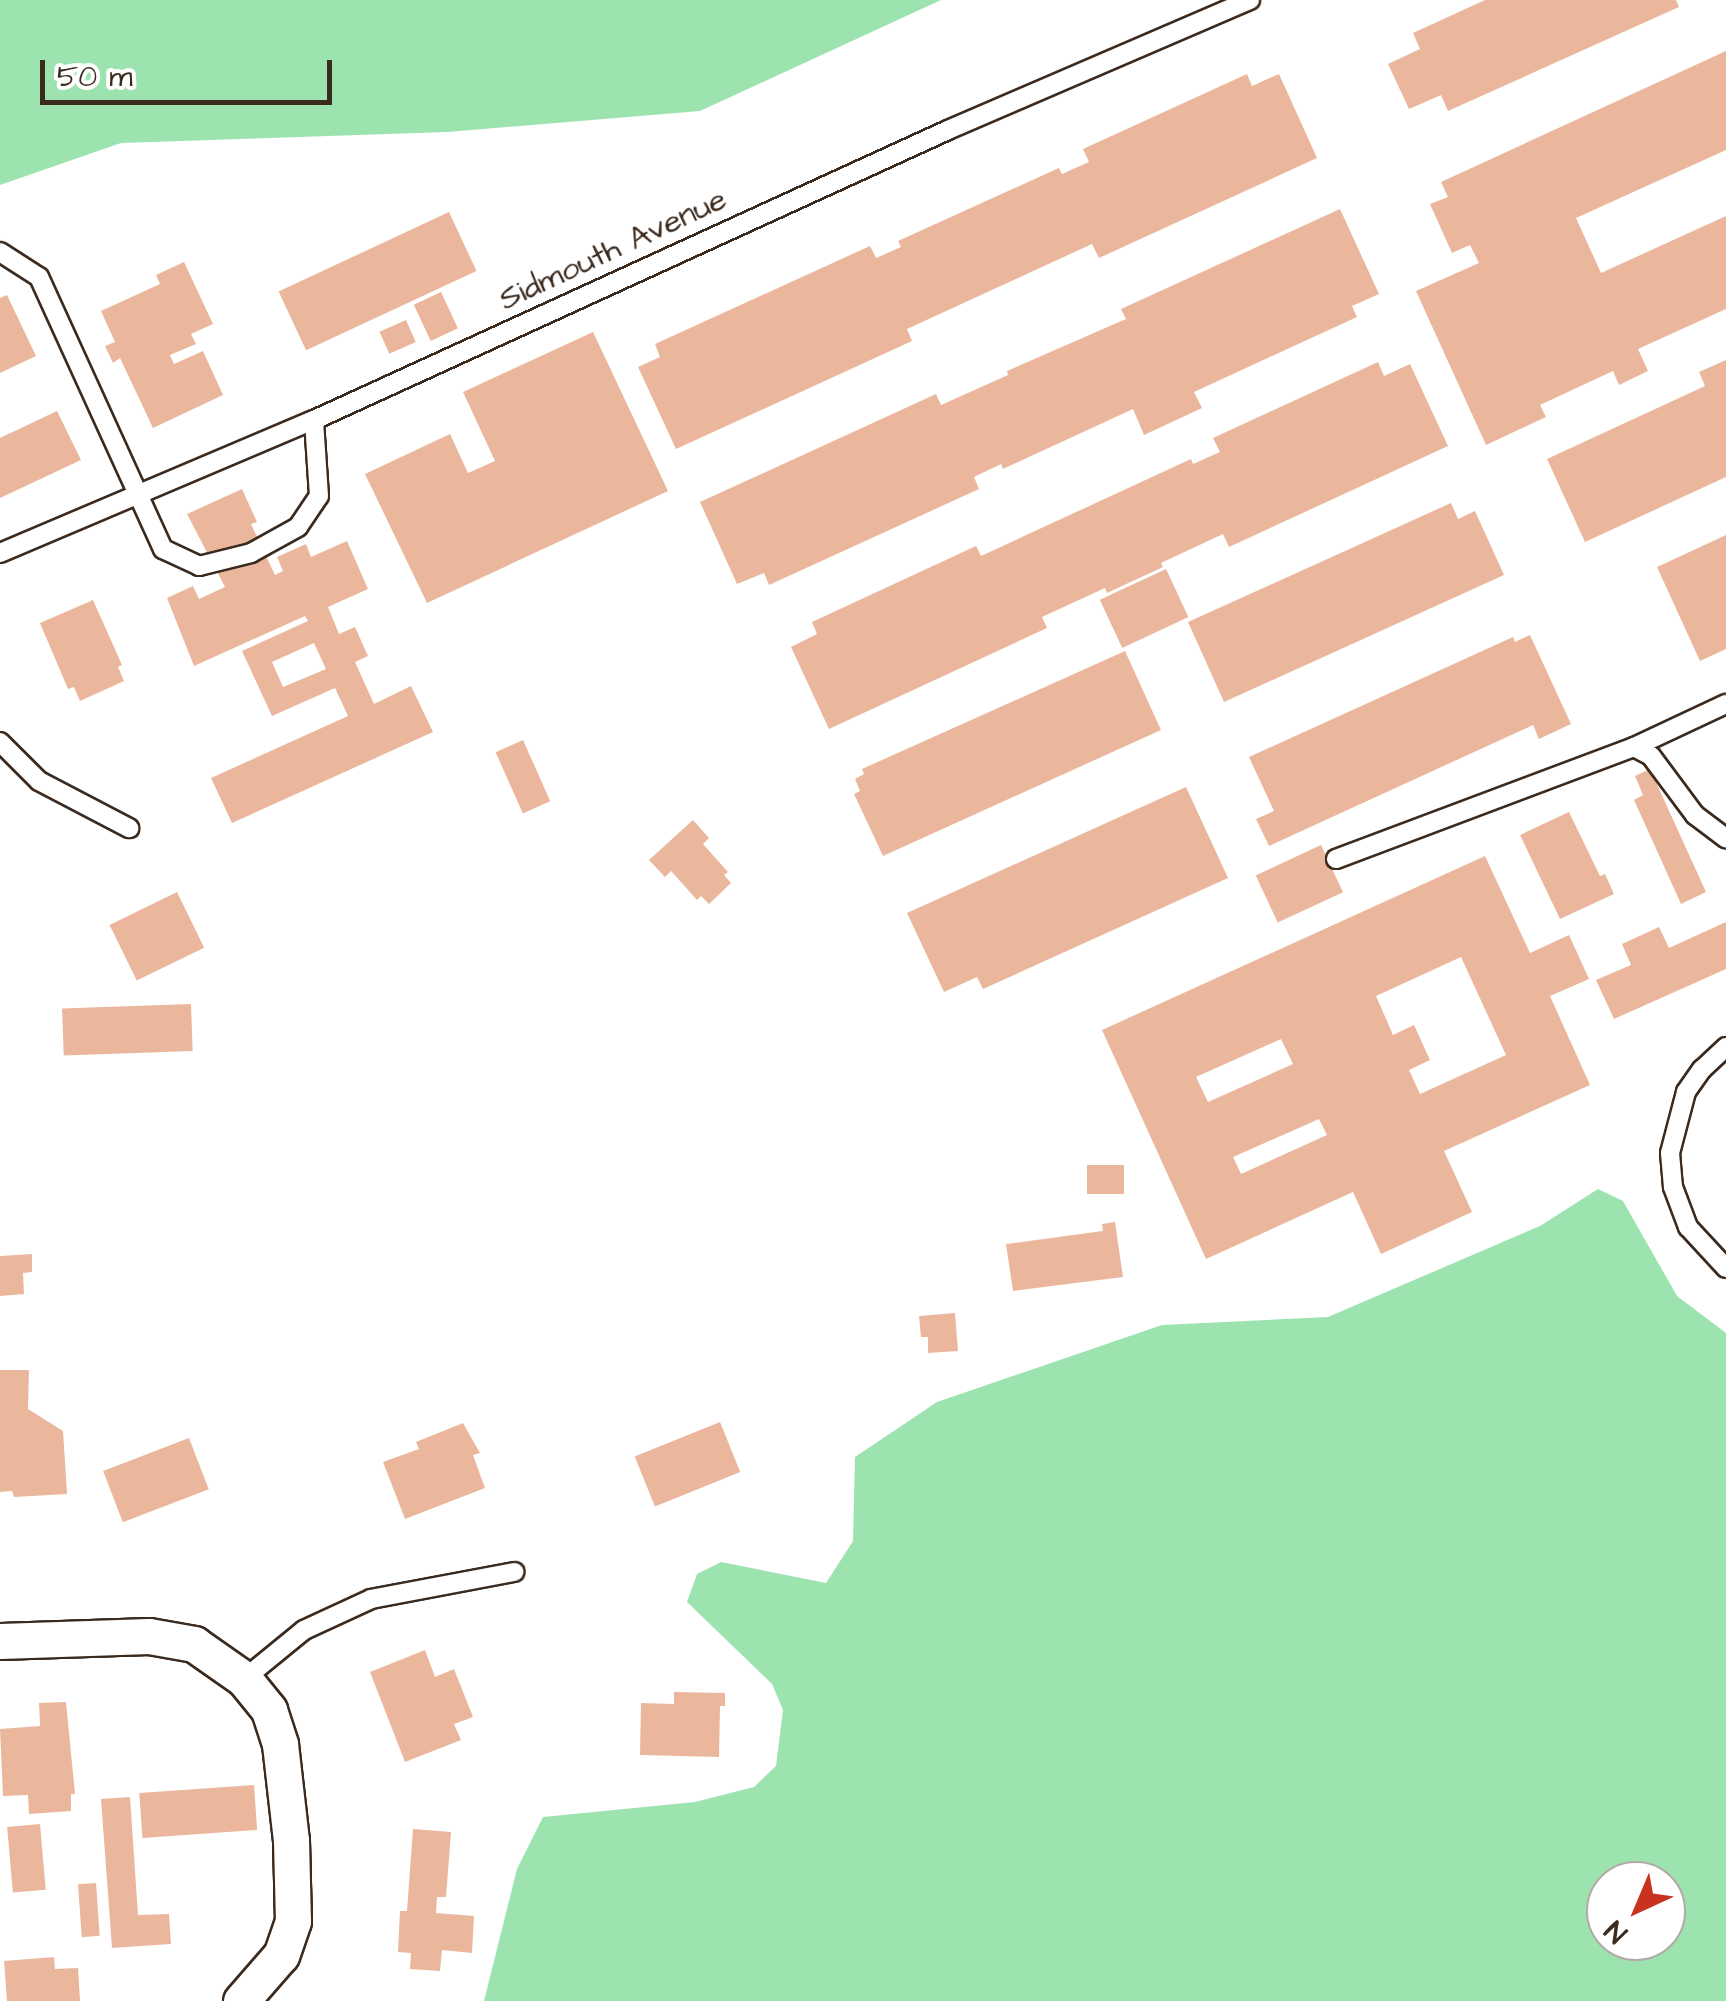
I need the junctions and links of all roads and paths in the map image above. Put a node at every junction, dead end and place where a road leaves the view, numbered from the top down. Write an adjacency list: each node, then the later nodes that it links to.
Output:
1 (1250, 0): 3 (lane, Sidmouth Avenue)
2 (0, 252): 4 (lane)
3 (314, 420): 4 (lane, Sidmouth Avenue); 4 (lane)
4 (135, 496): 5 (lane, Sidmouth Avenue)
5 (0, 553)
6 (1726, 704): 8 (lane)
7 (0, 742): 9 (lane)
8 (1634, 747): 10 (lane); 11 (lane)
9 (129, 828)
10 (1726, 838)
11 (1336, 859)
12 (1726, 1047): 13 (lane)
13 (1726, 1268)
14 (514, 1572): 16 (lane)
15 (0, 1642): 16 (street)
16 (244, 1679): 17 (street)
17 (241, 2001)

